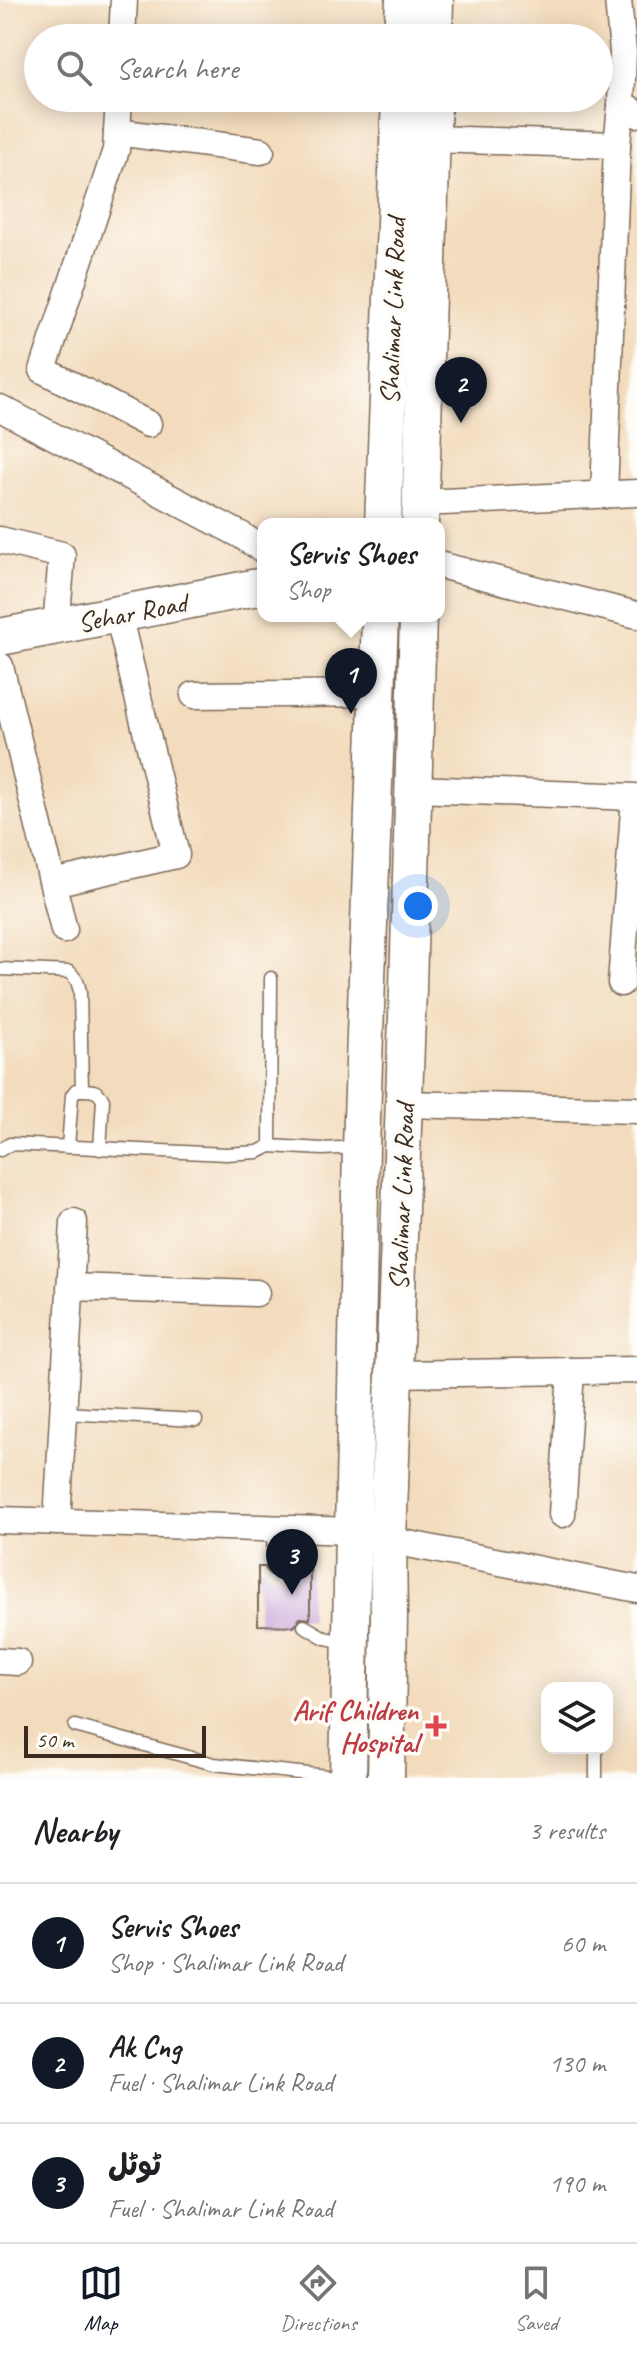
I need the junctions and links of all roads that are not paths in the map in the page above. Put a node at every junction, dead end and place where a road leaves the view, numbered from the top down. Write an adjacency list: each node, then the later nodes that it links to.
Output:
1 (124, 0): 5 (street)
2 (404, 0): 6 (main road)
3 (435, 0): 7 (main road)
4 (618, 0): 11 (street)
5 (123, 24)
6 (403, 24)
7 (434, 24)
8 (118, 112): 12 (street)
9 (399, 112): 21 (main road, Shalimar Link Road)
10 (433, 112): 13 (main road, Shalimar Link Road)
11 (629, 113): 14 (street)
12 (117, 132): 15 (street); 17 (street)
13 (432, 139): 14 (street); 20 (main road, Shalimar Link Road)
14 (617, 145): 19 (street)
15 (261, 151)
16 (0, 408): 23 (street)
17 (148, 424)
18 (637, 493): 19 (street)
19 (604, 495): 20 (street)
20 (420, 514)
21 (383, 518)
22 (0, 540): 30 (street)
23 (257, 546)
24 (445, 567): 27 (street)
25 (257, 587): 26 (main road, Sehar Road)
26 (118, 614): 30 (main road, Sehar Road); 36 (street)
27 (637, 615)
28 (380, 622): 33 (main road, Shalimar Link Road)
29 (418, 622): 35 (main road, Shalimar Link Road)
30 (56, 627): 31 (main road, Sehar Road)
31 (0, 637)
32 (0, 666): 36 (street)
33 (377, 693): 34 (street); 42 (main road, Shalimar Link Road)
34 (194, 695)
35 (414, 789): 37 (street); 43 (main road, Shalimar Link Road)
36 (53, 883): 38 (street)
37 (632, 913): 41 (street)
38 (64, 930)
39 (0, 969): 44 (lane)
40 (271, 978): 47 (lane)
41 (621, 983)
42 (365, 987): 43 (main road); 49 (main road, Shalimar Link Road)
43 (408, 989): 45 (main road, Shalimar Link Road)
44 (82, 1090): 48 (lane); 50 (lane)
45 (404, 1104): 46 (street); 57 (main road, Shalimar Link Road)
46 (637, 1110)
47 (270, 1146): 49 (lane); 50 (lane)
48 (68, 1147): 50 (lane); 51 (lane)
49 (361, 1147): 64 (main road, Shalimar Link Road)
50 (100, 1149)
51 (0, 1150)
52 (74, 1222): 53 (street)
53 (70, 1287): 54 (street); 58 (street)
54 (256, 1293)
55 (637, 1370): 56 (street)
56 (571, 1371): 57 (street); 60 (street)
57 (395, 1374): 64 (main road, Shalimar Link Road)
58 (64, 1413): 59 (lane); 62 (street)
59 (196, 1420)
60 (562, 1514)
61 (0, 1520): 62 (street)
62 (57, 1522): 63 (street)
63 (273, 1529): 64 (street); 65 (lane)
64 (371, 1536): 66 (street); 68 (main road, Shalimar Link Road); 72 (main road, Shalimar Link Road)
65 (274, 1567)
66 (637, 1589)
67 (304, 1626): 68 (lane)
68 (351, 1643): 71 (main road, Shalimar Link Road)
69 (75, 1726): 71 (lane)
70 (596, 1754): 73 (lane)
71 (348, 1778)
72 (386, 1778)
73 (596, 1778)

